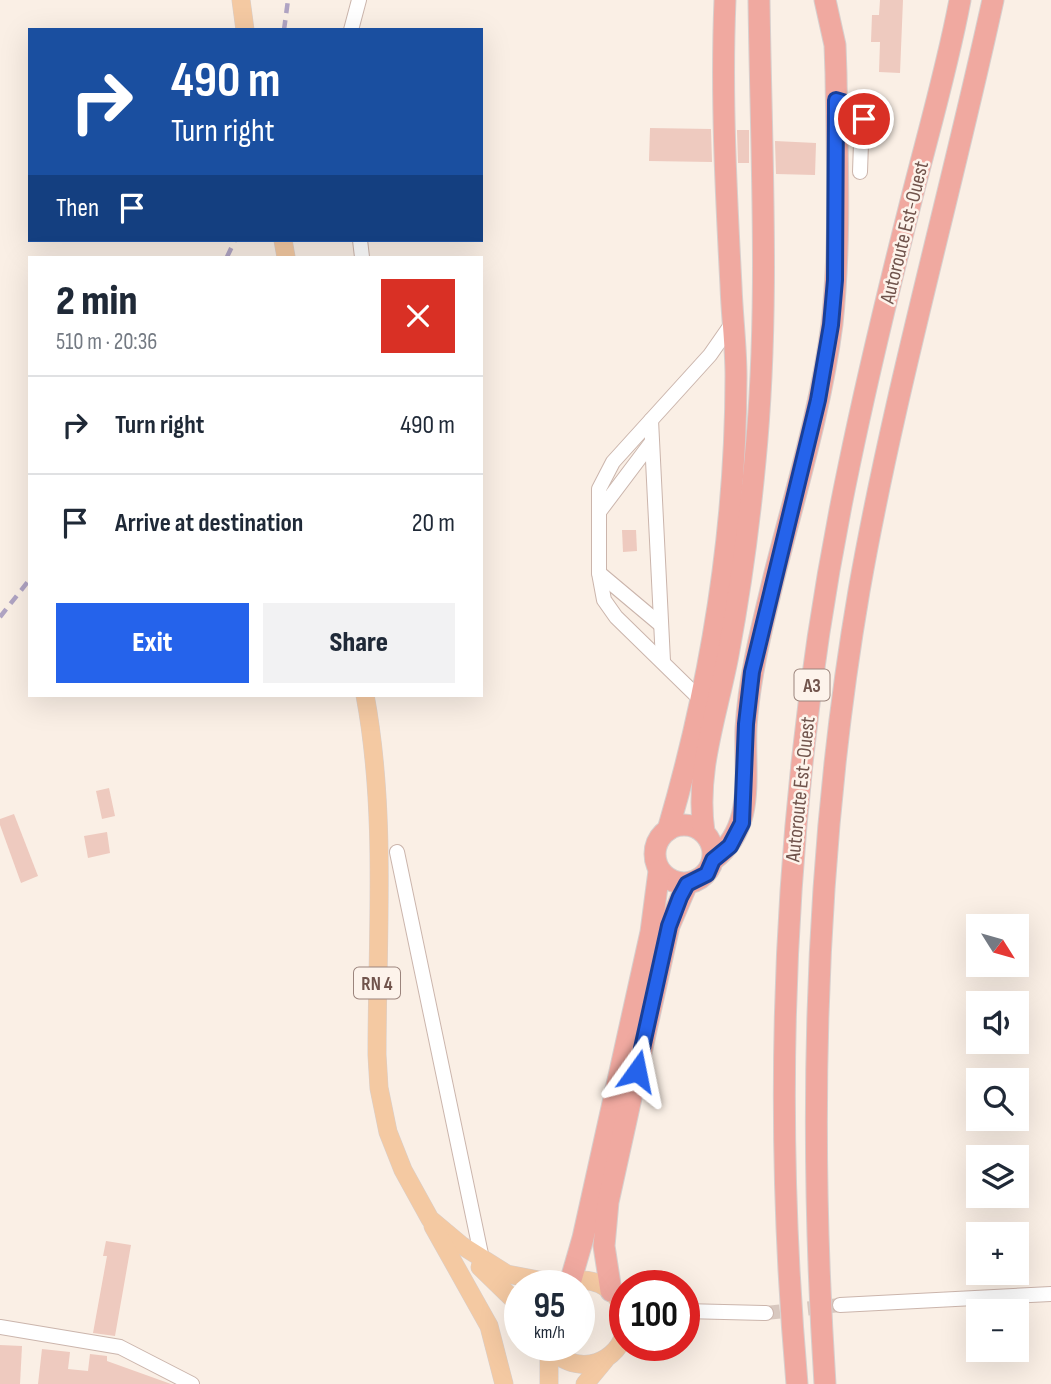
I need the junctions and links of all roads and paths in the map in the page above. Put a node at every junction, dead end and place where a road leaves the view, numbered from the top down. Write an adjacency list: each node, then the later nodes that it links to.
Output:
1 (241, 0): 8 (main road)
2 (359, 0): 9 (street)
3 (725, 0): 13 (highway)
4 (759, 0): 12 (highway)
5 (825, 0): 10 (highway)
6 (960, 0): 49 (highway, Autoroute Est-Ouest / A3)
7 (993, 0): 50 (highway, Autoroute Est-Ouest / A3)
8 (245, 28)
9 (352, 28)
10 (836, 100): 11 (street); 26 (highway)
11 (860, 172)
12 (762, 239): 13 (highway); 24 (highway)
13 (729, 240): 14 (highway)
14 (733, 322): 15 (street); 22 (highway)
15 (652, 420): 16 (street); 17 (street)
16 (651, 443): 17 (street); 19 (street)
17 (599, 512): 18 (street)
18 (599, 573): 19 (street); 20 (street)
19 (662, 625): 20 (street)
20 (663, 661): 22 (street)
21 (365, 697): 29 (main road, RN 4)
22 (702, 701): 23 (highway)
23 (668, 830): 24 (highway); 27 (highway)
24 (704, 832): 26 (highway)
25 (397, 852): 31 (street)
26 (713, 860): 28 (highway)
27 (659, 871): 28 (highway); 32 (highway)
28 (687, 884): 33 (highway)
29 (430, 1219): 30 (main road, RN 4); 46 (main road)
30 (461, 1245): 31 (main road, RN 4); 35 (main road, RN 4)
31 (482, 1259): 34 (main road, RN 4)
32 (571, 1270)
33 (610, 1270)
34 (504, 1272)
35 (504, 1289)
36 (1051, 1294): 37 (street)
37 (840, 1305)
38 (700, 1312): 39 (street)
39 (766, 1313)
40 (0, 1327): 45 (street)
41 (609, 1356): 42 (main road)
42 (605, 1360): 44 (main road); 48 (main road)
43 (548, 1361): 47 (main road)
44 (566, 1361)
45 (192, 1384)
46 (505, 1384)
47 (549, 1384)
48 (585, 1384)
49 (797, 1384)
50 (825, 1384)

